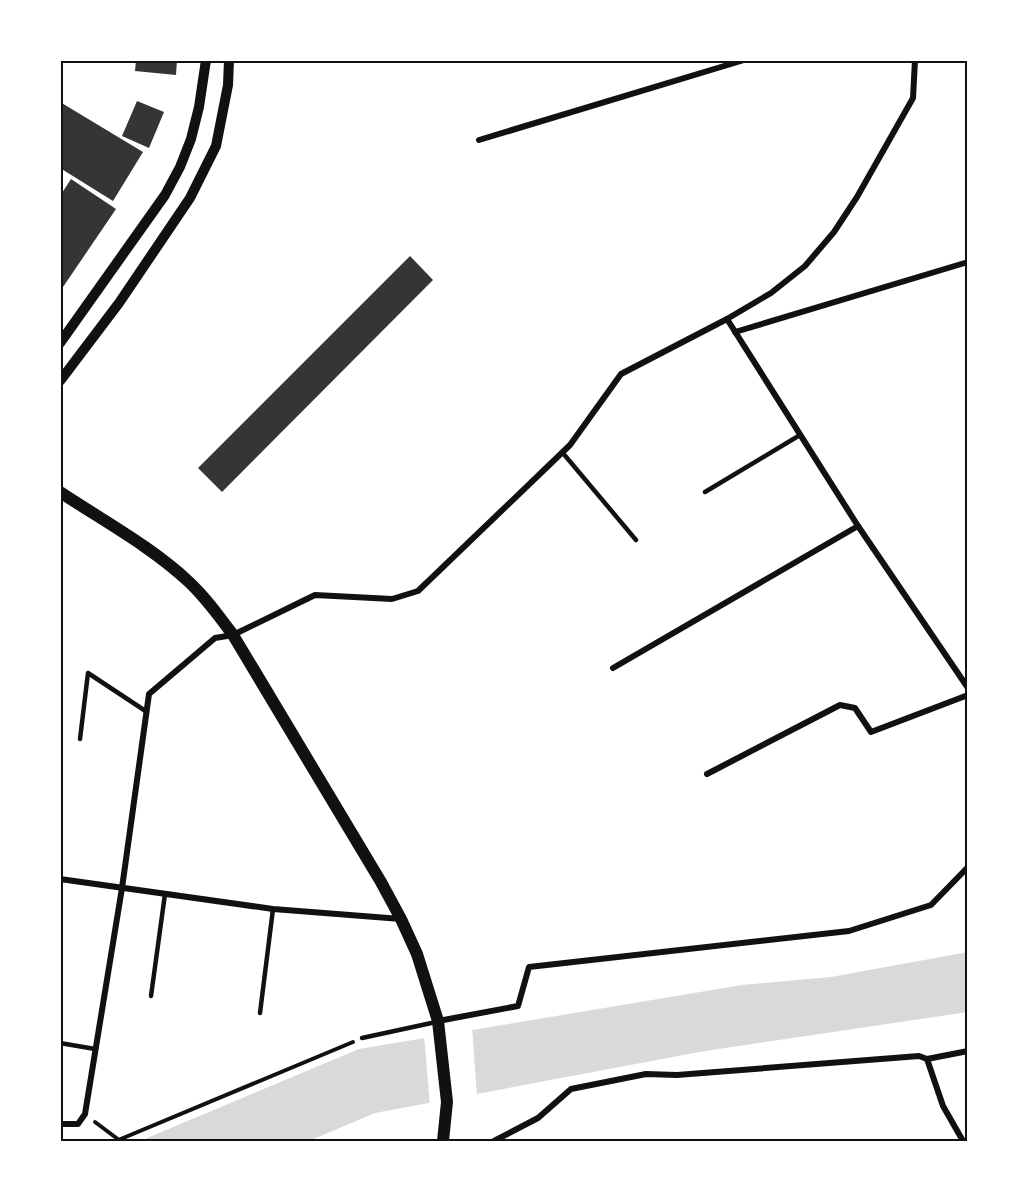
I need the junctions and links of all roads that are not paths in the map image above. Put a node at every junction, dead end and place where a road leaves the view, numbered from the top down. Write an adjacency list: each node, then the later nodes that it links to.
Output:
1 (206, 60): 9 (street)
2 (229, 60): 10 (street)
3 (744, 60): 5 (street)
4 (915, 60): 7 (street)
5 (479, 140)
6 (968, 262): 8 (street)
7 (727, 319): 8 (street); 12 (street)
8 (735, 332): 11 (street)
9 (60, 343)
10 (60, 381)
11 (800, 435): 14 (lane); 15 (street)
12 (562, 452): 16 (lane); 17 (street)
13 (60, 492): 17 (main road)
14 (705, 492)
15 (858, 526): 18 (street); 19 (street)
16 (636, 540)
17 (233, 635): 21 (street); 29 (main road)
18 (613, 668)
19 (968, 688)
20 (968, 695): 23 (street)
21 (147, 712): 22 (lane); 26 (street)
22 (80, 739)
23 (707, 774)
24 (968, 867): 32 (street)
25 (60, 879): 26 (street)
26 (122, 888): 27 (street); 35 (street)
27 (165, 894): 28 (street); 30 (lane)
28 (273, 909): 29 (street); 31 (lane)
29 (401, 920): 32 (main road)
30 (151, 996)
31 (260, 1013)
32 (439, 1025): 33 (lane); 39 (main road)
33 (362, 1038)
34 (60, 1043): 35 (lane)
35 (95, 1049): 38 (street)
36 (968, 1051): 37 (street)
37 (927, 1059): 40 (street); 41 (street)
38 (60, 1124)
39 (443, 1141)
40 (494, 1141)
41 (963, 1141)

